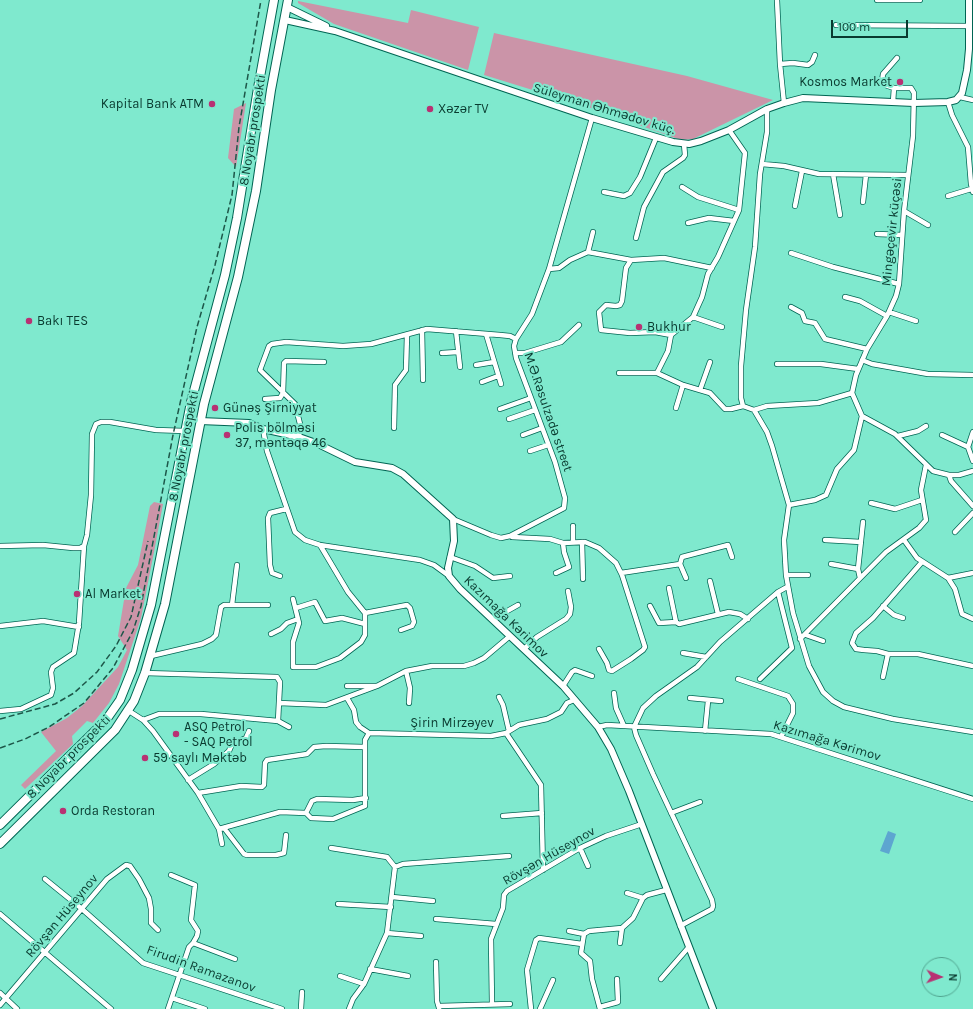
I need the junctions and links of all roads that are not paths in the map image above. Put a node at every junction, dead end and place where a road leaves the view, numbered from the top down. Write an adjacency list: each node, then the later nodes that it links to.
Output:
1 (777, 0): 15 (street)
2 (877, 0): 3 (street)
3 (920, 0)
4 (969, 0): 10 (street)
5 (273, 2): 6 (highway); 7 (highway, 8 Noyabr prospekti)
6 (288, 4): 8 (highway, 8 Noyabr prospekti); 11 (street)
7 (270, 17): 8 (highway); 106 (highway, 8 Noyabr prospekti)
8 (284, 20): 11 (street); 101 (highway, 8 Noyabr prospekti)
9 (836, 25): 10 (street)
10 (969, 26): 12 (street)
11 (335, 31): 24 (street, Süleyman Əhmədov küç.)
12 (971, 49): 17 (street)
13 (815, 55): 15 (street)
14 (897, 58): 16 (street)
15 (780, 64): 21 (street)
16 (894, 88): 19 (street); 22 (street)
17 (960, 97): 18 (street); 20 (street, Süleyman Əhmədov küç.)
18 (973, 100)
19 (893, 102): 21 (street, Süleyman Əhmədov küç.); 22 (street, Süleyman Əhmədov küç.)
20 (948, 102): 22 (street, Süleyman Əhmədov küç.); 28 (street)
21 (784, 103): 23 (street, Süleyman Əhmədov küç.)
22 (914, 103): 33 (street, Mingəçevir küçəsi)
23 (767, 109): 25 (street, Süleyman Əhmədov küç.); 29 (street)
24 (592, 118): 26 (street, Süleyman Əhmədov küç.); 54 (street, M.Ə.Rəsulzadə street)
25 (729, 130): 27 (street, Süleyman Əhmədov küç.); 40 (street)
26 (656, 138): 27 (street, Süleyman Əhmədov küç.); 36 (street)
27 (684, 144): 49 (street)
28 (971, 148): 35 (street)
29 (762, 164): 30 (street); 94 (street)
30 (802, 171): 31 (street); 39 (street)
31 (833, 174): 32 (street); 42 (street)
32 (866, 175): 33 (street); 38 (street)
33 (908, 175): 41 (street, Mingəçevir küçəsi)
34 (682, 187): 40 (street)
35 (972, 190): 37 (street)
36 (604, 192)
37 (948, 196)
38 (863, 202)
39 (795, 206)
40 (738, 210): 43 (street)
41 (904, 211): 45 (street); 48 (street, Mingəçevir küçəsi)
42 (840, 215)
43 (734, 221): 44 (street); 53 (street)
44 (688, 223)
45 (928, 225)
46 (593, 232): 50 (street)
47 (877, 234): 48 (street)
48 (902, 235): 55 (street, Mingəçevir küçəsi)
49 (636, 238)
50 (588, 252): 52 (street); 54 (street)
51 (791, 253): 55 (street)
52 (631, 260): 53 (street); 67 (street)
53 (712, 268): 59 (street)
54 (549, 269): 68 (street, M.Ə.Rəsulzadə street)
55 (899, 284): 58 (street, Mingəçevir küçəsi)
56 (845, 297): 58 (street)
57 (790, 307): 69 (street)
58 (888, 314): 60 (street); 69 (street, Mingəçevir küçəsi)
59 (693, 317): 62 (street); 67 (street)
60 (916, 321)
61 (579, 324): 72 (street)
62 (722, 327)
63 (422, 330): 64 (street); 66 (street); 85 (street)
64 (456, 332): 65 (street); 71 (street)
65 (486, 334): 68 (street); 75 (street)
66 (407, 335): 90 (street); 103 (street)
67 (671, 335): 82 (street)
68 (516, 339): 72 (street, M.Ə.Rəsulzadə street)
69 (867, 349): 73 (street, Mingəçevir küçəsi)
70 (442, 352): 71 (street)
71 (458, 352): 79 (street)
72 (514, 353): 92 (street, M.Ə.Rəsulzadə street)
73 (862, 360): 80 (street, Mingəçevir küçəsi); 83 (street)
74 (324, 362): 90 (street)
75 (494, 362): 78 (street); 84 (street)
76 (710, 362): 89 (street)
77 (777, 364): 80 (street)
78 (476, 365)
79 (460, 367)
80 (858, 369): 91 (street, Mingəçevir küçəsi)
81 (619, 373): 82 (street)
82 (657, 373): 88 (street)
83 (973, 375)
84 (498, 376): 86 (street); 87 (street)
85 (423, 380)
86 (482, 382)
87 (501, 384)
88 (683, 385): 89 (street); 95 (street)
89 (700, 390): 94 (street)
90 (283, 393): 93 (street); 111 (street)
91 (852, 393): 98 (street); 99 (street)
92 (531, 398): 96 (street); 97 (street, M.Ə.Rəsulzadə street)
93 (265, 399)
94 (743, 406): 98 (street)
95 (676, 408)
96 (500, 409)
97 (535, 410): 100 (street); 104 (street, M.Ə.Rəsulzadə street)
98 (754, 410): 121 (street)
99 (862, 416): 110 (street); 121 (street)
100 (509, 419)
101 (200, 421): 105 (street); 191 (highway, 8 Noyabr prospekti)
102 (926, 426): 110 (street)
103 (394, 428)
104 (542, 428): 108 (street); 112 (street, M.Ə.Rəsulzadə street)
105 (263, 429): 111 (street); 123 (street)
106 (185, 431): 138 (street); 237 (highway, 8 Noyabr prospekti)
107 (973, 432): 113 (street)
108 (523, 435)
109 (942, 435): 113 (street)
110 (898, 436): 116 (street)
111 (299, 437): 125 (street)
112 (548, 445): 114 (street); 129 (street, M.Ə.Rəsulzadə street)
113 (968, 447): 115 (street)
114 (530, 451)
115 (973, 461)
116 (926, 465): 118 (street); 119 (street)
117 (973, 472): 118 (street)
118 (949, 475): 122 (street)
119 (922, 500): 120 (street); 131 (street)
120 (871, 504)
121 (789, 505): 149 (street)
122 (973, 506)
123 (286, 509): 136 (street); 151 (street)
124 (973, 513): 128 (street)
125 (453, 519): 129 (street); 139 (street, Kazımağa Kərimov)
126 (863, 522): 134 (street)
127 (573, 526): 132 (street)
128 (956, 532)
129 (510, 536): 135 (street)
130 (825, 540): 134 (street)
131 (904, 540): 141 (street); 155 (street)
132 (573, 542): 133 (street); 135 (street)
133 (582, 542): 147 (street); 157 (street)
134 (861, 542): 145 (street)
135 (563, 543): 146 (street)
136 (320, 545): 152 (street); 170 (street)
137 (0, 546): 138 (street)
138 (84, 546): 180 (street)
139 (450, 557): 152 (street, Kazımağa Kərimov); 153 (street)
140 (732, 557): 142 (street)
141 (922, 562): 156 (street); 168 (street)
142 (680, 564): 147 (street); 154 (street)
143 (831, 564): 145 (street)
144 (237, 566): 164 (street)
145 (858, 569): 155 (street)
146 (556, 573)
147 (621, 573): 188 (street)
148 (973, 573): 156 (street)
149 (786, 575): 150 (street); 159 (street)
150 (808, 575)
151 (280, 576)
152 (449, 576): 174 (street, Kazımağa Kərimov)
153 (510, 576)
154 (686, 578)
155 (860, 578): 183 (street)
156 (948, 578): 176 (street)
157 (583, 579)
158 (710, 581): 171 (street)
159 (787, 587): 162 (street); 185 (street)
160 (668, 588): 177 (street)
161 (568, 591): 187 (street)
162 (778, 592): 175 (street); 199 (street)
163 (293, 599): 169 (street)
164 (232, 605): 165 (street); 191 (street)
165 (268, 605)
166 (518, 605): 174 (street)
167 (650, 606): 177 (street)
168 (883, 606): 172 (street); 190 (street)
169 (296, 608): 173 (street); 178 (street)
170 (365, 613): 178 (street); 181 (street)
171 (718, 614): 175 (street); 177 (street)
172 (903, 618)
173 (298, 619): 178 (street); 182 (street)
174 (493, 619): 184 (street, Kazımağa Kərimov)
175 (748, 619): 192 (street)
176 (973, 619)
177 (676, 622)
178 (365, 624)
179 (0, 626): 180 (street)
180 (79, 627): 213 (street)
181 (401, 630)
182 (271, 634)
183 (806, 634): 185 (street); 186 (street)
184 (510, 636): 187 (street, Kazımağa Kərimov); 194 (street)
185 (800, 639): 223 (street)
186 (824, 641)
187 (524, 649): 202 (street, Kazımağa Kərimov)
188 (599, 649)
189 (683, 653): 192 (street)
190 (888, 654): 193 (street); 197 (street)
191 (151, 656): 195 (highway, 8 Noyabr prospekti)
192 (706, 657): 219 (street)
193 (973, 666)
194 (406, 671): 201 (street); 211 (street)
195 (145, 673): 210 (street); 212 (highway, 8 Noyabr prospekti)
196 (592, 676): 202 (street)
197 (883, 677)
198 (738, 679): 225 (street)
199 (760, 679)
200 (346, 686): 201 (street)
201 (378, 686): 205 (street)
202 (563, 686): 207 (street, Kazımağa Kərimov)
203 (614, 693): 216 (street)
204 (499, 697): 222 (street)
205 (347, 698): 210 (street); 224 (street)
206 (690, 698): 208 (street)
207 (574, 700): 218 (street, Kazımağa Kərimov); 222 (street, Şirin Mirzəyev)
208 (708, 701): 209 (street); 221 (street)
209 (720, 701)
210 (279, 703): 215 (street)
211 (409, 703)
212 (129, 710): 214 (street); 240 (highway, 8 Noyabr prospekti)
213 (0, 711)
214 (143, 720): 215 (street); 227 (street)
215 (278, 721): 217 (street)
216 (624, 726): 218 (street, Kazımağa Kərimov); 219 (street, Kazımağa Kərimov)
217 (289, 727)
218 (598, 727): 236 (street, Kazımağa Kərimov)
219 (634, 727): 221 (street, Kazımağa Kərimov); 234 (street)
220 (249, 731): 227 (street)
221 (705, 731): 225 (street, Kazımağa Kərimov)
222 (508, 732): 224 (street, Şirin Mirzəyev); 233 (street)
223 (973, 732)
224 (369, 733): 226 (street)
225 (781, 737): 230 (street, Kazımağa Kərimov)
226 (365, 747): 228 (street); 229 (street)
227 (188, 780): 228 (street)
228 (198, 793): 238 (street)
229 (366, 798): 232 (street); 232 (street)
230 (973, 799)
231 (700, 802): 234 (street)
232 (306, 813): 238 (street)
233 (542, 813): 235 (street); 247 (street)
234 (671, 813): 261 (street)
235 (503, 816)
236 (642, 824): 243 (street, Rövşən Hüseynov); 250 (street, Kazımağa Kərimov)
237 (0, 825)
238 (222, 828): 239 (street); 241 (street)
239 (286, 835)
240 (0, 844)
241 (222, 844)
242 (331, 848): 246 (street)
243 (580, 848): 245 (street); 247 (street, Rövşən Hüseynov)
244 (509, 856): 246 (street)
245 (588, 866)
246 (395, 867): 252 (street)
247 (543, 870): 260 (street, Rövşən Hüseynov)
248 (171, 875): 268 (street)
249 (46, 879): 257 (street, Firudin Ramazanov)
250 (666, 890): 253 (street); 261 (street, Kazımağa Kərimov)
251 (626, 893): 253 (street)
252 (392, 897): 254 (street); 256 (street)
253 (643, 898): 262 (street)
254 (433, 901)
255 (338, 904): 256 (street)
256 (391, 907): 265 (street)
257 (82, 908): 263 (street, Rövşən Hüseynov); 272 (street, Rövşən Hüseynov); 276 (street, Firudin Ramazanov)
258 (0, 914): 272 (street)
259 (436, 919): 260 (street)
260 (496, 924): 287 (street, Rövşən Hüseynov)
261 (680, 926): 271 (street, Kazımağa Kərimov)
262 (622, 928): 266 (street); 269 (street)
263 (158, 930)
264 (569, 931): 266 (street)
265 (387, 933): 267 (street); 275 (street)
266 (584, 934): 270 (street)
267 (421, 936)
268 (193, 943): 273 (street); 276 (street)
269 (620, 943)
270 (582, 944): 291 (street); 299 (street)
271 (688, 948): 280 (street); 301 (street, Kazımağa Kərimov)
272 (45, 953): 286 (street, Rövşən Hüseynov); 293 (street)
273 (235, 959)
274 (436, 962): 290 (street)
275 (370, 969): 278 (street); 282 (street)
276 (179, 975): 285 (street); 296 (street, Firudin Ramazanov)
277 (340, 976): 282 (street)
278 (408, 976)
279 (617, 979): 291 (street)
280 (661, 979)
281 (552, 980): 300 (street)
282 (364, 984): 298 (street)
283 (302, 992): 297 (street)
284 (0, 993): 286 (street)
285 (172, 998): 294 (street); 295 (street)
286 (6, 999): 289 (street, Rövşən Hüseynov); 292 (street)
287 (492, 1004): 288 (street); 290 (street)
288 (510, 1004)
289 (0, 1005)
290 (439, 1008)
291 (600, 1008)
292 (17, 1009)
293 (111, 1009)
294 (168, 1009)
295 (205, 1009)
296 (282, 1009)
297 (301, 1009)
298 (349, 1009)
299 (531, 1009)
300 (540, 1009)
301 (713, 1009)

